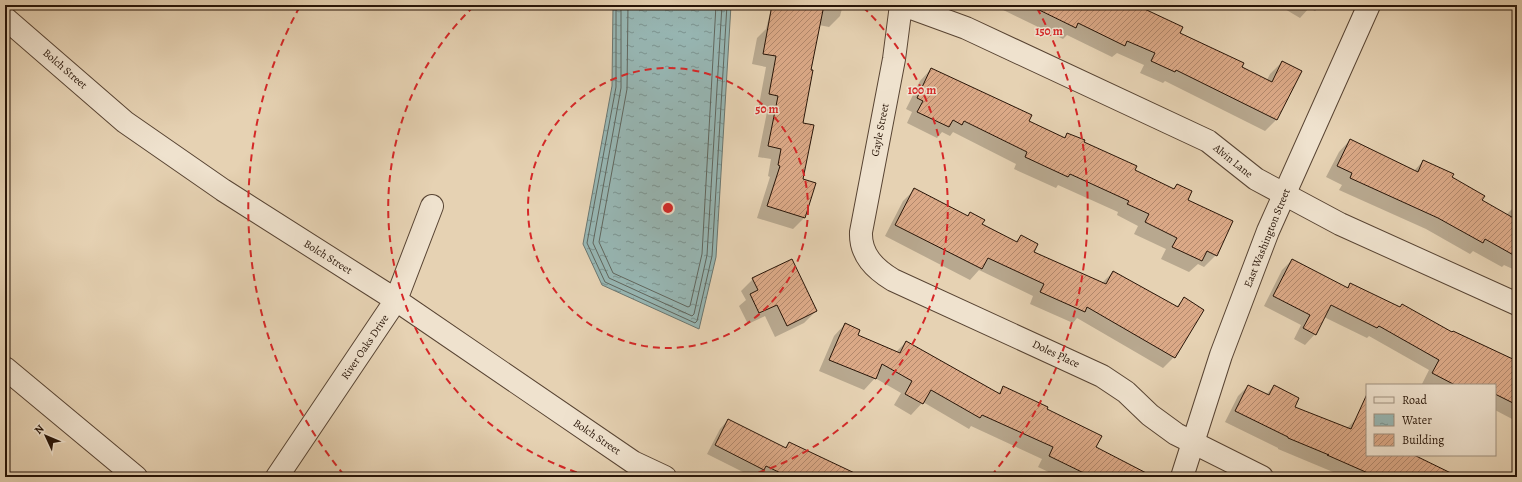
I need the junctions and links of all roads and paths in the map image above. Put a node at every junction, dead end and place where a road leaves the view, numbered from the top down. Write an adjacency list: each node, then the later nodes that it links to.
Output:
1 (902, 5): 4 (street, Alvin Lane); 6 (street, Gayle Street)
2 (1369, 5): 4 (street, East Washington Street)
3 (5, 18): 7 (street, Bolch Street)
4 (1284, 194): 8 (street, Alvin Lane); 10 (street, East Washington Street)
5 (432, 206): 7 (street, River Oaks Drive)
6 (861, 232): 10 (street, Doles Place)
7 (396, 300): 12 (street, River Oaks Drive); 13 (street, Bolch Street)
8 (1517, 304)
9 (5, 368): 11 (street)
10 (1193, 443): 14 (street, East Washington Street); 15 (street, Doles Place)
11 (136, 477)
12 (277, 477)
13 (665, 477)
14 (1182, 477)
15 (1262, 477)

